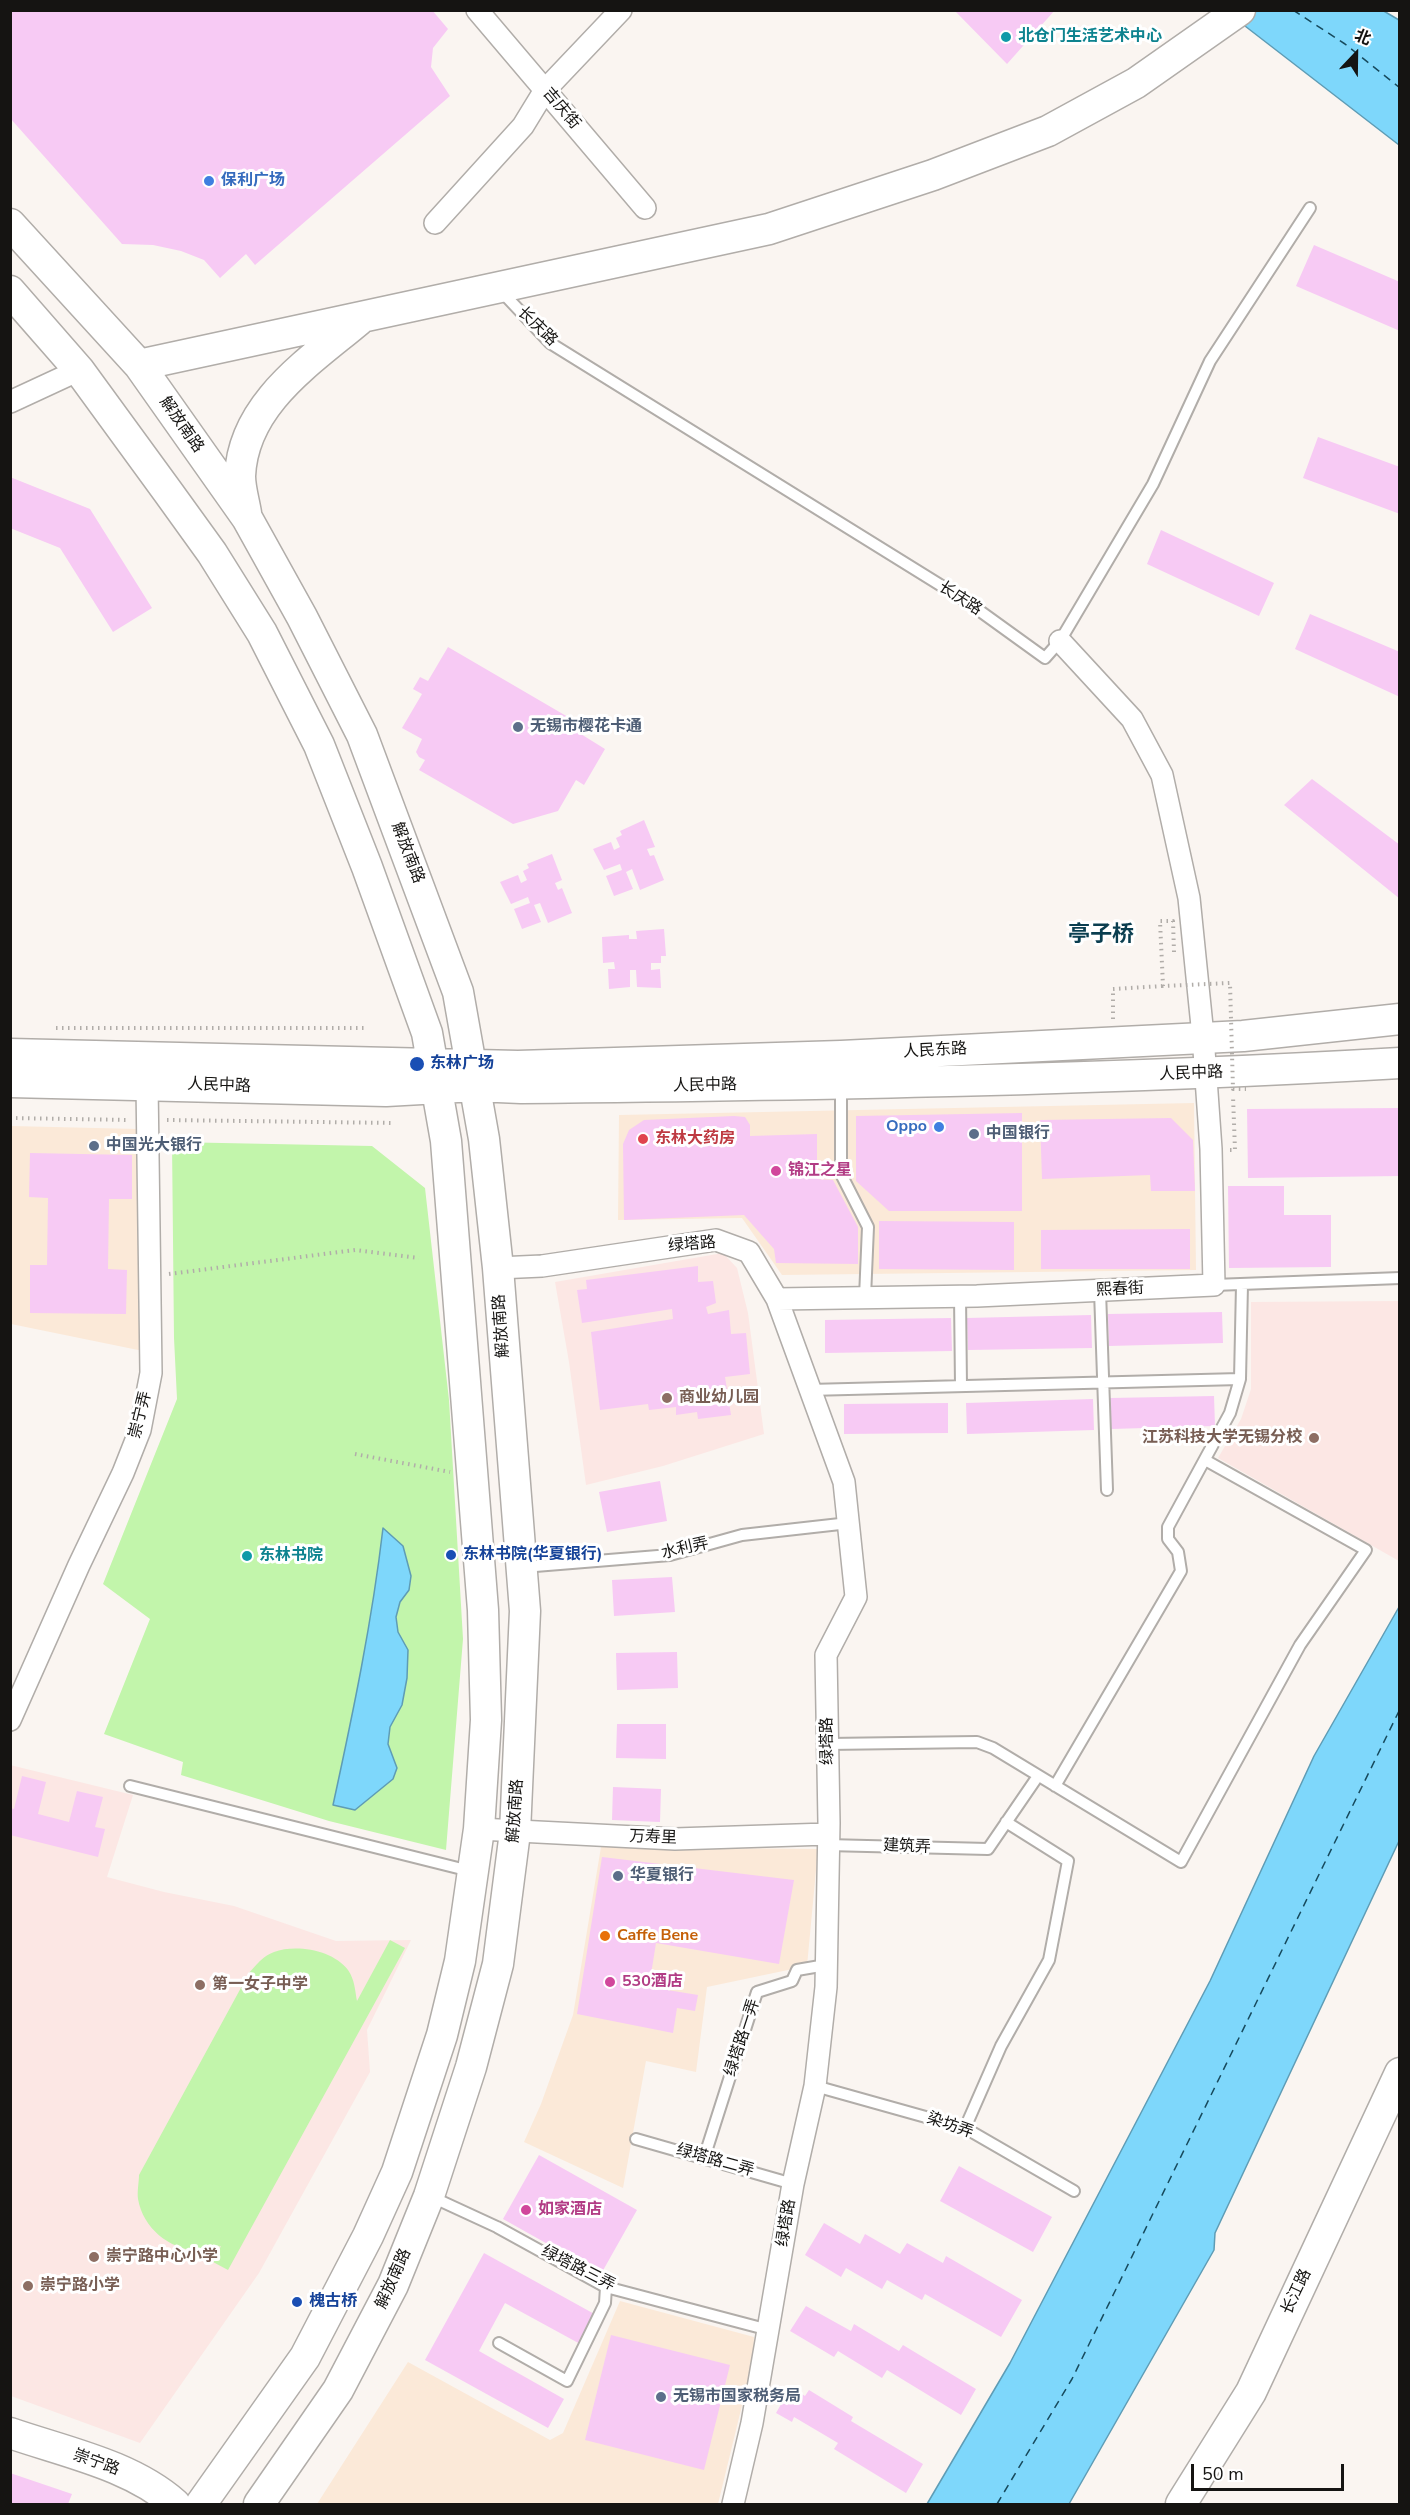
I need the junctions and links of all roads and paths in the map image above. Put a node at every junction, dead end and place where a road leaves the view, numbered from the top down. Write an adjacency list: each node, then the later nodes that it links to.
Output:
1 (477, 10): 4 (street, 吉庆街)
2 (621, 10): 4 (street)
3 (1240, 10): 9 (main road)
4 (545, 90): 5 (street, 吉庆街); 7 (street)
5 (645, 208)
6 (1310, 208): 16 (lane)
7 (435, 223)
8 (10, 224): 12 (main road, 解放南路)
9 (497, 287): 11 (main road); 16 (lane, 长庆路)
10 (10, 291): 13 (main road)
11 (362, 316): 12 (main road); 15 (main road)
12 (139, 365): 15 (main road, 解放南路)
13 (79, 370): 14 (street); 28 (main road)
14 (10, 402)
15 (247, 518): 29 (main road, 解放南路)
16 (1060, 641): 22 (street)
17 (1174, 952): 18 (path, bridge)
18 (1163, 986): 23 (path); 32 (path, bridge)
19 (1400, 1019): 22 (main road, 人民东路)
20 (47, 1028): 21 (path)
21 (368, 1028)
22 (1203, 1036): 23 (main road, 人民东路); 27 (street)
23 (1113, 1041): 26 (main road, 人民东路)
24 (10, 1054): 28 (main road, 人民中路)
25 (1400, 1063): 27 (main road, 人民中路)
26 (841, 1070): 27 (main road, 人民中路); 29 (main road, 人民东路); 46 (lane)
27 (1206, 1074): 42 (street)
28 (433, 1075): 29 (main road, 人民中路); 31 (main road, 人民中路); 54 (main road)
29 (473, 1075): 39 (main road, 解放南路)
30 (10, 1082): 31 (main road, 人民中路)
31 (147, 1084): 35 (street, 崇宁弄)
32 (1233, 1089): 33 (path, bridge); 37 (path)
33 (1246, 1089)
34 (10, 1118): 35 (path, 人民中路)
35 (148, 1120): 36 (path, 人民中路); 40 (street, 崇宁弄)
36 (394, 1123)
37 (1235, 1150)
38 (419, 1258): 40 (path)
39 (498, 1268): 47 (street, 绿塔路); 57 (main road, 解放南路)
40 (151, 1277): 58 (street, 崇宁弄)
41 (1400, 1278): 43 (lane)
42 (1214, 1285): 43 (lane); 44 (street, 熙春街)
43 (1242, 1285): 48 (lane)
44 (1100, 1291): 45 (street, 熙春街); 49 (lane)
45 (960, 1296): 46 (street, 熙春街); 50 (lane)
46 (866, 1297): 47 (street, 熙春街)
47 (777, 1299): 51 (street, 绿塔路)
48 (1240, 1379): 49 (lane); 53 (lane)
49 (1102, 1383): 50 (lane); 55 (lane)
50 (962, 1386): 51 (lane)
51 (809, 1390): 56 (street, 绿塔路)
52 (355, 1454): 54 (path)
53 (1205, 1460): 62 (lane); 62 (lane)
54 (471, 1476): 64 (main road)
55 (1107, 1490)
56 (849, 1522): 57 (lane, 水利弄); 59 (street, 绿塔路)
57 (521, 1568): 65 (main road, 解放南路)
58 (10, 1720)
59 (828, 1744): 60 (lane); 66 (street, 绿塔路)
60 (1038, 1776): 62 (lane); 63 (lane)
61 (130, 1786): 67 (lane)
62 (1055, 1786)
63 (1006, 1822): 66 (lane, 建筑弄); 71 (lane)
64 (479, 1829): 65 (street, 万寿里); 67 (main road)
65 (515, 1832): 66 (street, 万寿里); 76 (main road, 解放南路)
66 (827, 1839): 68 (street, 绿塔路)
67 (473, 1872): 82 (main road)
68 (826, 1965): 70 (street, 绿塔路); 73 (lane, 绿塔路一弄)
69 (1400, 2073): 85 (main road, 长江路)
70 (815, 2086): 71 (lane, 染坊弄); 74 (street, 绿塔路)
71 (965, 2128): 75 (lane, 染坊弄)
72 (636, 2139): 73 (lane, 绿塔路二弄)
73 (704, 2158): 74 (lane, 绿塔路二弄)
74 (793, 2184): 78 (street, 绿塔路)
75 (1074, 2191)
76 (429, 2196): 77 (lane, 绿塔路三弄); 83 (main road, 解放南路)
77 (606, 2287): 78 (lane, 绿塔路三弄); 79 (lane)
78 (769, 2330): 84 (street, 绿塔路)
79 (499, 2343)
80 (10, 2433): 81 (main road, 崇宁路)
81 (174, 2505)
82 (201, 2505)
83 (259, 2505)
84 (733, 2505)
85 (1181, 2505)

